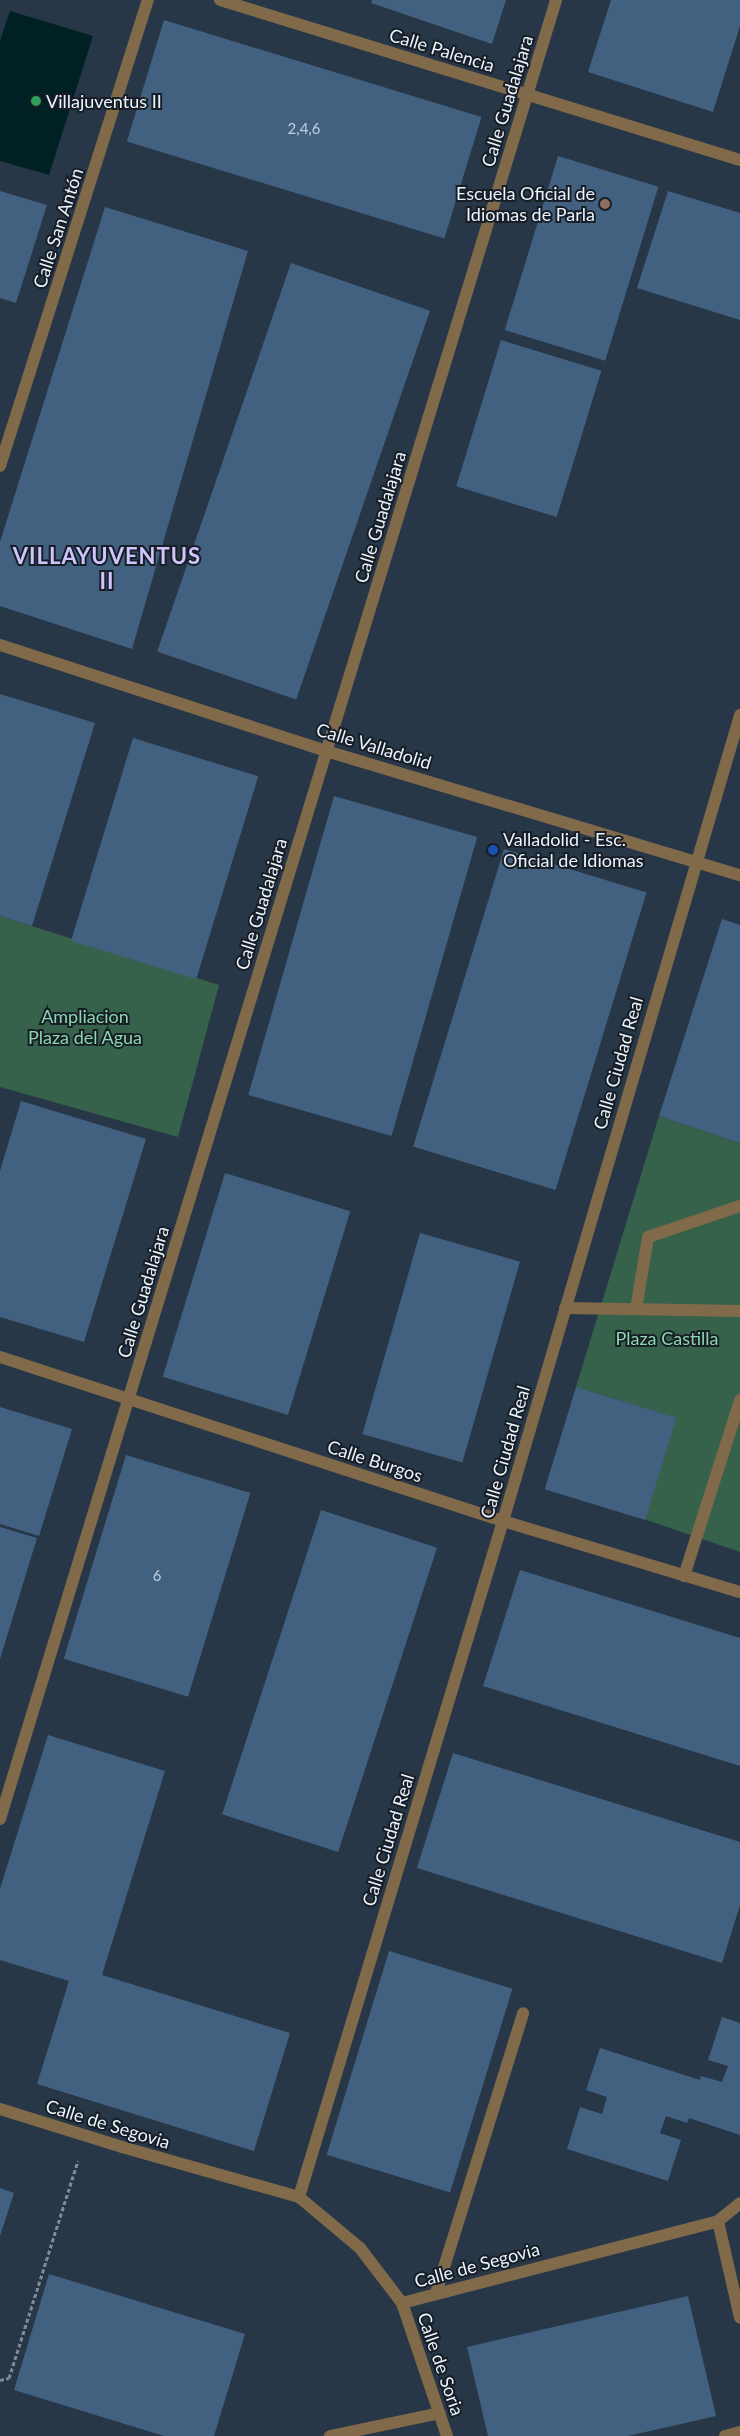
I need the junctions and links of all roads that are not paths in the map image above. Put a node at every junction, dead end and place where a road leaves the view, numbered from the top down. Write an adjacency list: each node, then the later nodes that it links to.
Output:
1 (148, 0): 6 (street, Calle San Antón)
2 (220, 0): 4 (street, Calle Palencia)
3 (556, 0): 4 (street, Calle Guadalajara)
4 (527, 95): 5 (street, Calle Palencia); 9 (street, Calle Guadalajara)
5 (740, 160)
6 (0, 466)
7 (0, 645): 9 (street, Calle Valladolid)
8 (740, 716): 10 (street, Calle Ciudad Real)
9 (326, 751): 10 (street, Calle Valladolid); 17 (street, Calle Guadalajara)
10 (696, 861): 11 (street, Calle Valladolid); 13 (street, Calle Ciudad Real)
11 (740, 875)
12 (740, 1206): 14 (street)
13 (565, 1308): 14 (street); 19 (street, Calle Ciudad Real)
14 (636, 1309): 15 (street)
15 (740, 1311)
16 (0, 1357): 17 (street, Calle Burgos)
17 (128, 1399): 19 (street, Calle Burgos); 22 (street, Calle Guadalajara)
18 (740, 1400): 20 (street)
19 (503, 1521): 20 (street, Calle Burgos); 25 (street, Calle Ciudad Real)
20 (684, 1576): 21 (street, Calle Burgos)
21 (740, 1592)
22 (0, 1819)
23 (523, 2013): 28 (street)
24 (0, 2109): 25 (street, Calle de Segovia)
25 (299, 2197): 29 (street, Calle de Segovia)
26 (740, 2203): 27 (street, Calle de Segovia)
27 (718, 2221): 28 (street, Calle de Segovia); 30 (street)
28 (436, 2293): 29 (street, Calle de Segovia)
29 (402, 2303): 31 (street, Calle de Soria)
30 (740, 2318)
31 (440, 2413): 33 (street); 34 (street, Calle de Soria)
32 (740, 2432): 35 (street)
33 (330, 2436)
34 (447, 2436)
35 (725, 2436)

